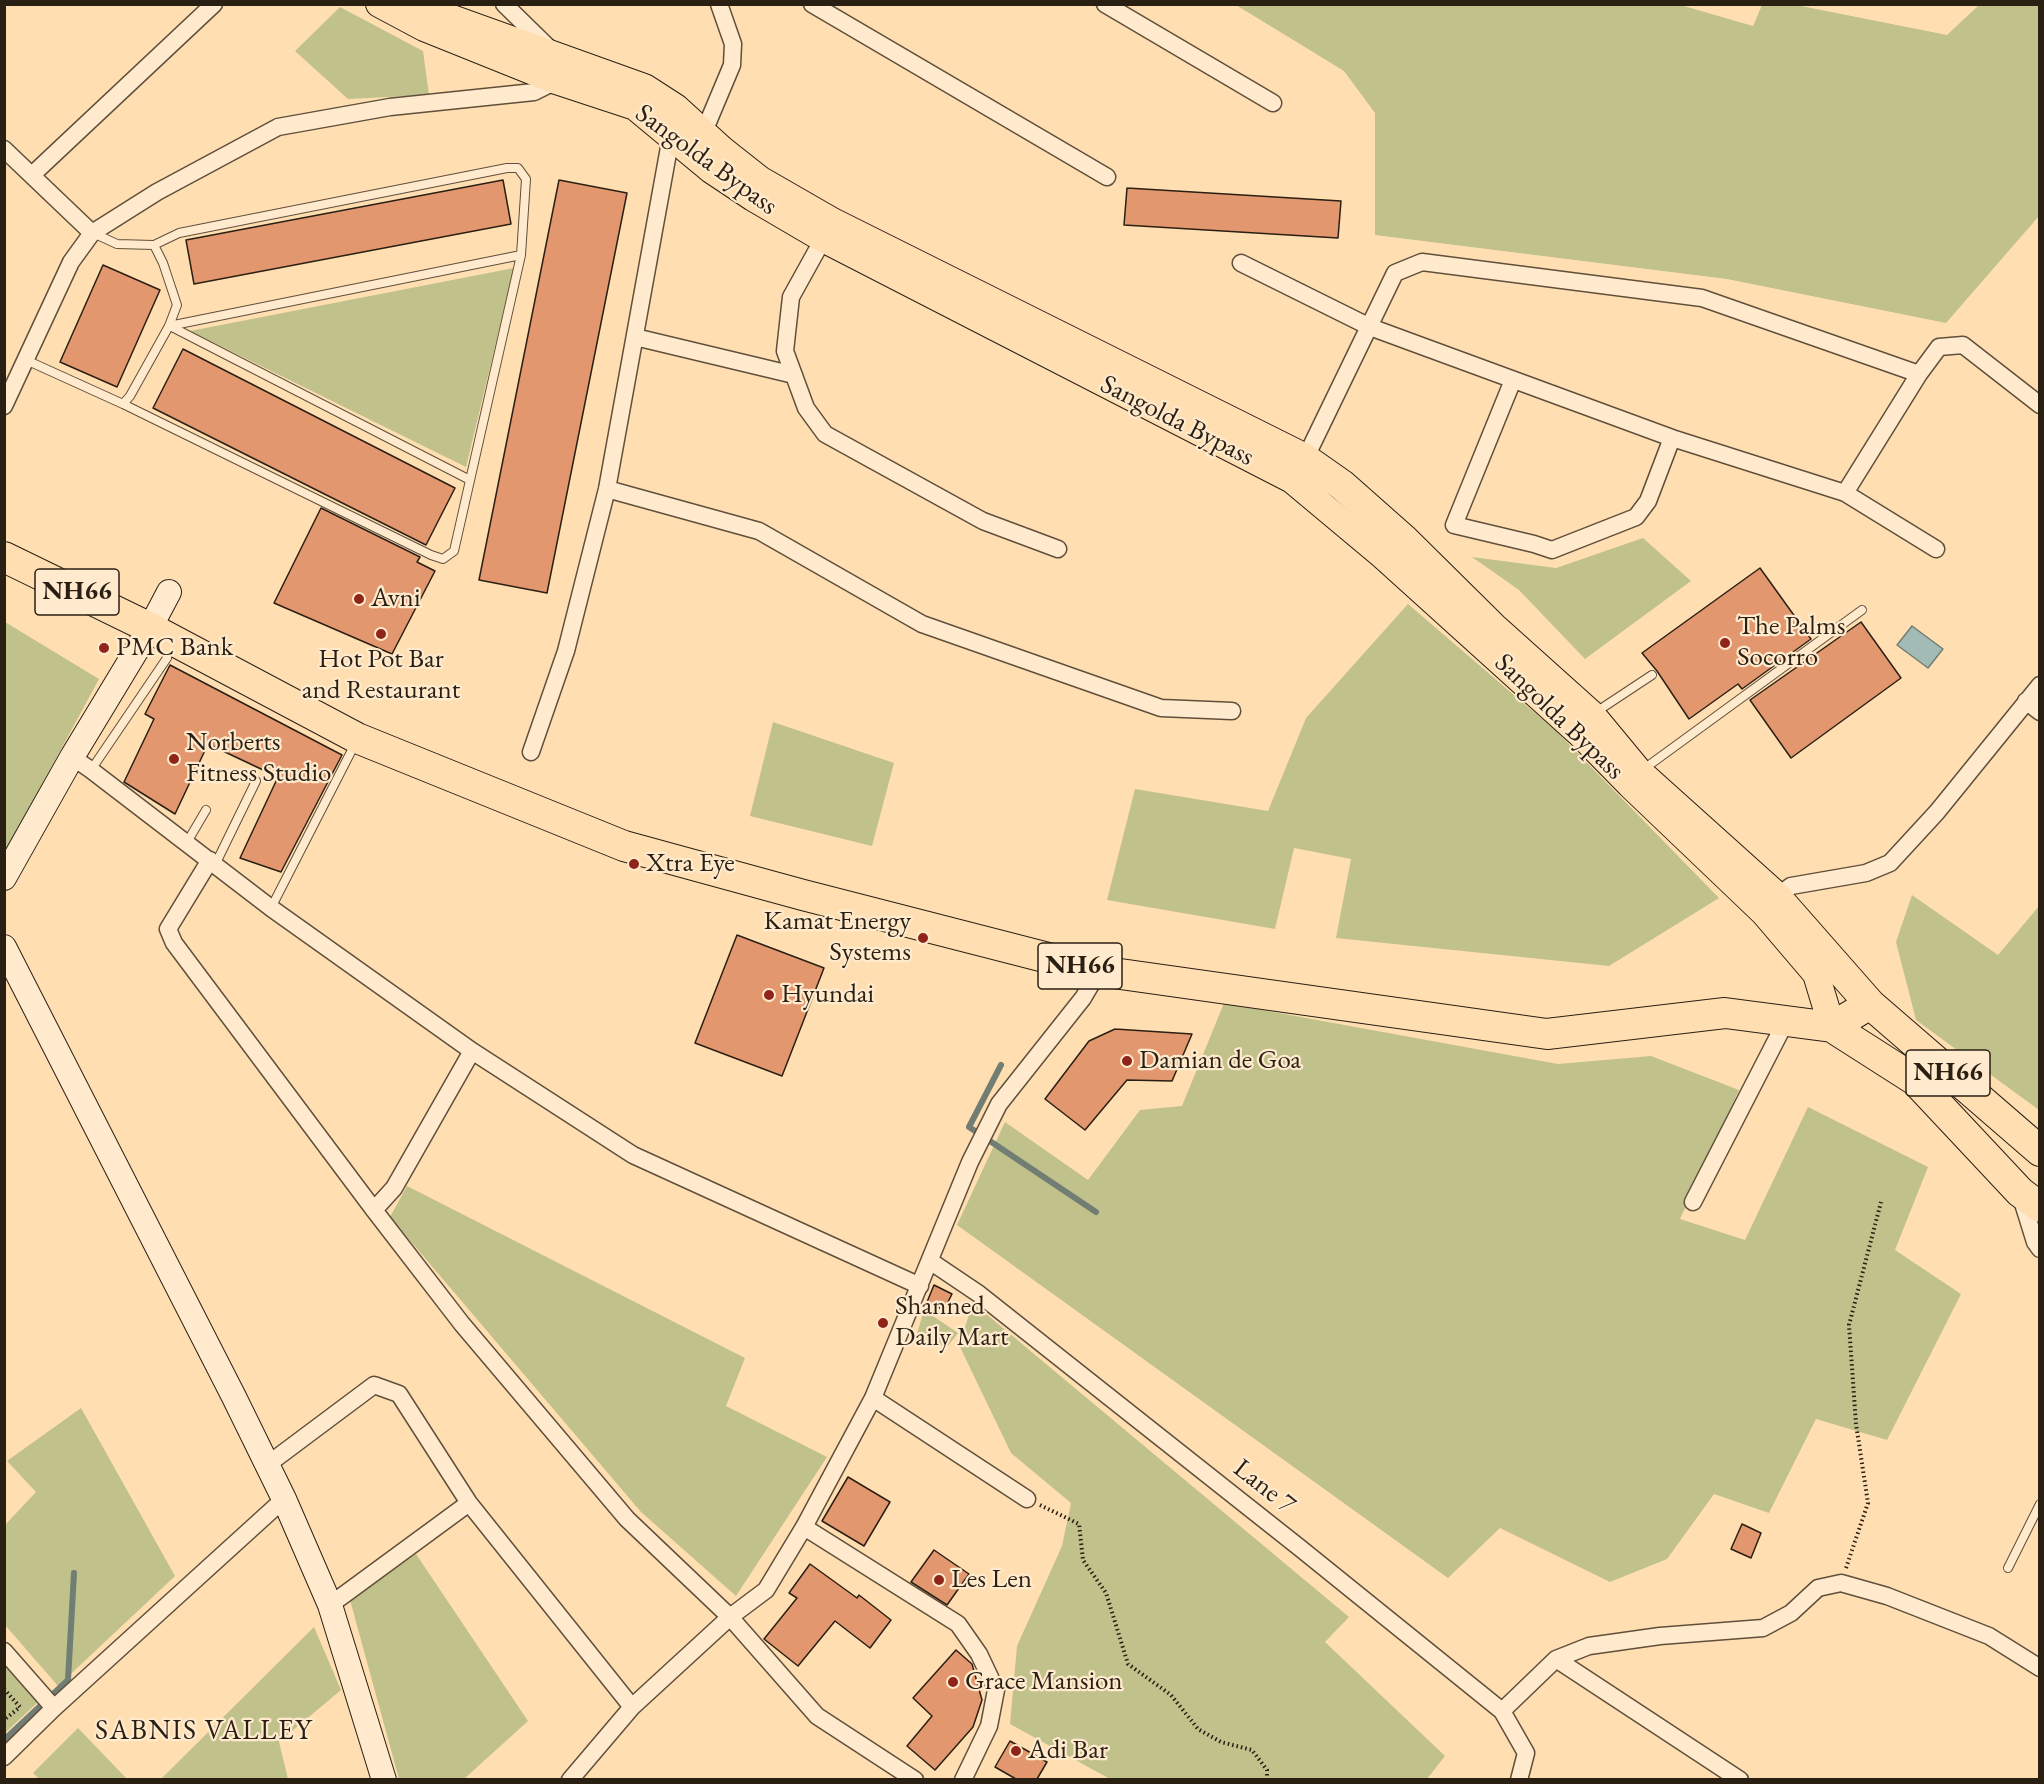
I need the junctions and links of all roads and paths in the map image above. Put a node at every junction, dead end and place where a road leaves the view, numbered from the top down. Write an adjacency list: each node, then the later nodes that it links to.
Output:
1 (214, 4): 13 (street)
2 (379, 4): 8 (main road, Sangolda Bypass)
3 (415, 4): 8 (highway, Sangolda Bypass)
4 (504, 4): 8 (street)
5 (719, 4): 11 (street)
6 (812, 4): 14 (street)
7 (1105, 4): 9 (street)
8 (559, 70): 10 (highway, Sangolda Bypass); 16 (street)
9 (1274, 103)
10 (673, 122): 11 (highway, Sangolda Bypass); 15 (main road, Sangolda Bypass); 22 (street)
11 (703, 134): 15 (highway, Sangolda Bypass)
12 (4, 149): 13 (street)
13 (33, 174): 16 (street)
14 (1107, 177)
15 (828, 231): 25 (street); 31 (highway, Sangolda Bypass); 63 (main road, Sangolda Bypass)
16 (92, 233): 17 (lane); 23 (street)
17 (154, 244): 18 (lane); 20 (lane)
18 (520, 255): 20 (lane); 32 (lane)
19 (1240, 263): 21 (street)
20 (169, 326): 27 (lane); 32 (lane)
21 (1370, 327): 24 (street); 26 (street); 31 (street)
22 (634, 337): 25 (street); 33 (street)
23 (26, 360): 27 (lane); 29 (street)
24 (1920, 374): 28 (street); 34 (street)
25 (794, 375): 35 (street)
26 (1513, 380): 30 (street); 30 (street)
27 (123, 404): 32 (lane)
28 (2040, 405)
29 (4, 406)
30 (1672, 438): 34 (street)
31 (1305, 459): 47 (highway, Sangolda Bypass)
32 (470, 480)
33 (607, 489): 45 (street); 49 (street)
34 (1845, 493): 36 (street)
35 (1058, 549)
36 (1936, 549)
37 (4, 557): 40 (highway, NH66)
38 (169, 592): 40 (street)
39 (1862, 610): 51 (lane)
40 (150, 628): 48 (highway, NH66); 50 (street)
41 (166, 658): 50 (lane)
42 (1652, 675): 47 (lane)
43 (2040, 685): 44 (street)
44 (2026, 701): 46 (street); 57 (street)
45 (1232, 711)
46 (2040, 712)
47 (1590, 715): 51 (highway, Sangolda Bypass)
48 (357, 738): 58 (lane); 60 (highway, NH66)
49 (531, 752)
50 (81, 764): 54 (street); 56 (street)
51 (1638, 773): 57 (highway, Sangolda Bypass)
52 (256, 781): 55 (lane)
53 (206, 810): 54 (lane)
54 (186, 844): 55 (street)
55 (212, 863): 58 (street); 69 (street)
56 (4, 878)
57 (1776, 897): 61 (highway, Sangolda Bypass)
58 (271, 908): 64 (street)
59 (4, 947): 74 (street)
60 (1099, 971): 62 (highway, NH66); 71 (street)
61 (1870, 1004): 63 (highway); 65 (highway, NH66)
62 (1786, 1021): 63 (highway, NH66); 67 (street)
63 (1832, 1027): 66 (highway)
64 (472, 1051): 69 (street); 72 (street)
65 (2040, 1151)
66 (2030, 1199): 70 (street)
67 (1693, 1202)
68 (1881, 1202): 81 (path)
69 (374, 1210): 83 (street)
70 (2040, 1250)
71 (930, 1261): 72 (street); 90 (street, Lane 7)
72 (920, 1286): 73 (street)
73 (873, 1398): 76 (street); 79 (street)
74 (267, 1466): 75 (street); 77 (street)
75 (284, 1499): 82 (street); 89 (street)
76 (1027, 1499): 97 (path)
77 (469, 1503): 82 (street); 88 (street)
78 (2040, 1504): 80 (lane)
79 (804, 1527): 83 (street); 96 (street)
80 (2008, 1568)
81 (1841, 1583): 85 (street); 86 (street)
82 (330, 1605): 93 (street)
83 (730, 1617): 88 (street); 95 (street)
84 (4, 1651): 89 (street)
85 (1556, 1659): 90 (street); 99 (street)
86 (2040, 1668)
87 (4, 1689): 91 (path)
88 (632, 1707): 94 (street)
89 (54, 1708): 92 (street)
90 (1502, 1711): 98 (street, Lane 7)
91 (4, 1720)
92 (4, 1757)
93 (384, 1779)
94 (570, 1779)
95 (915, 1779)
96 (963, 1779)
97 (1267, 1779)
98 (1519, 1779)
99 (1740, 1779)

